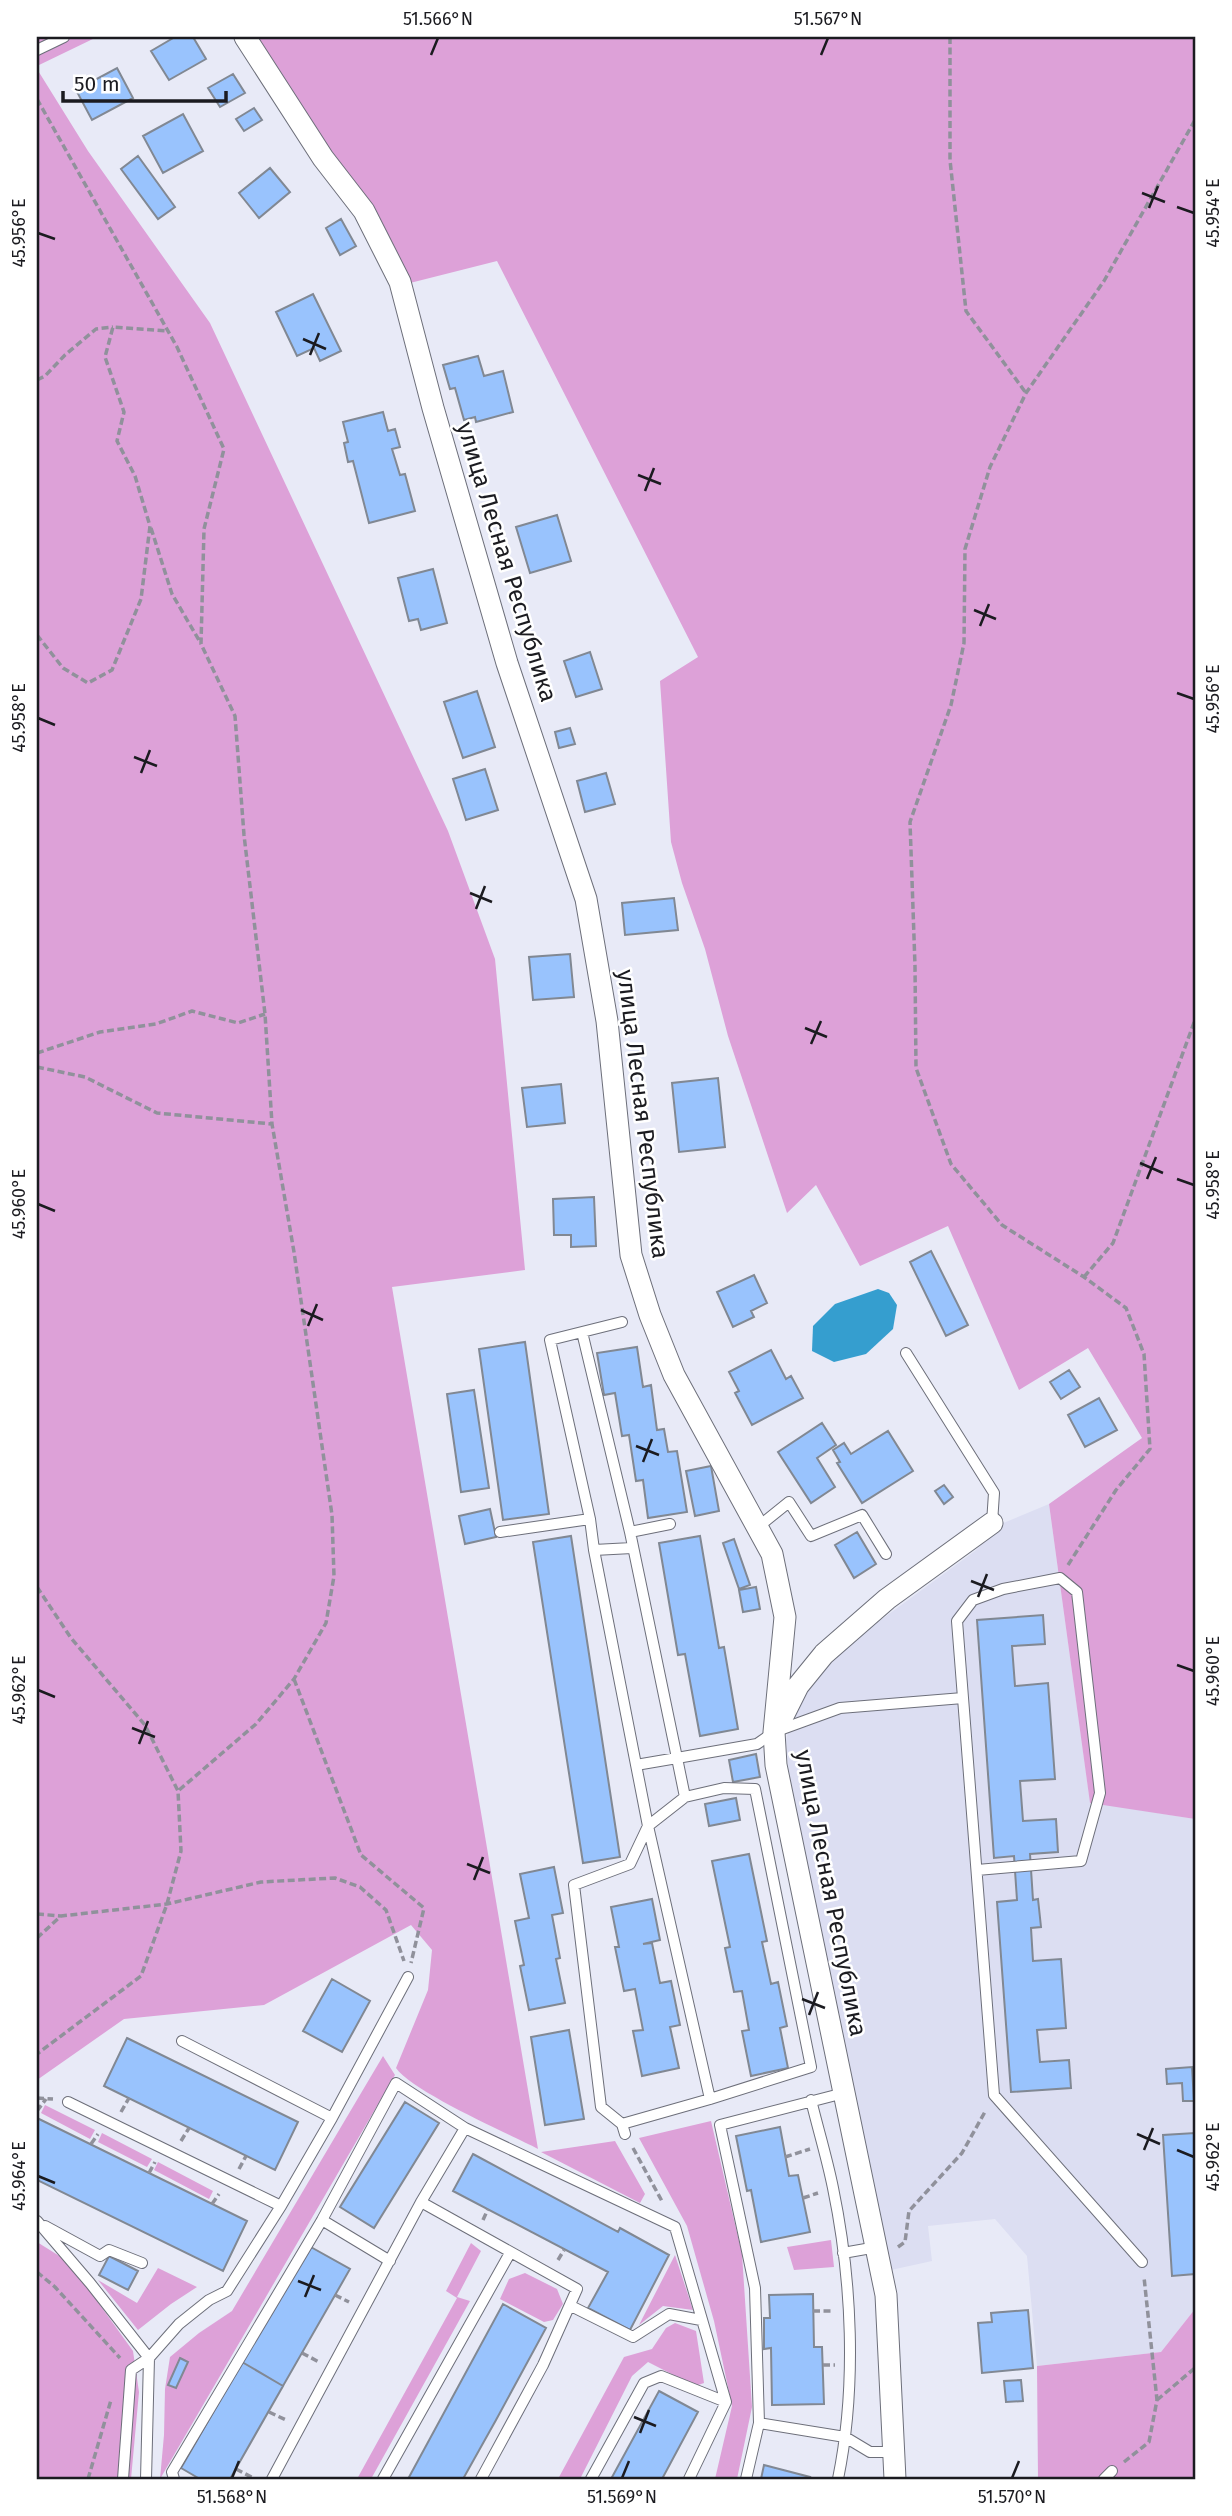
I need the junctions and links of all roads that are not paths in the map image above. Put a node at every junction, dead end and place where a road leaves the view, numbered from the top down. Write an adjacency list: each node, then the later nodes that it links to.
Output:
1 (64, 37): 3 (lane)
2 (245, 37): 10 (street, улица Лесная Республика)
3 (37, 50)
4 (622, 1322): 5 (lane)
5 (583, 1332): 7 (lane); 12 (lane)
6 (906, 1353): 8 (lane)
7 (590, 1519): 11 (lane); 14 (lane)
8 (992, 1523): 17 (street)
9 (670, 1524): 12 (lane)
10 (758, 1527): 15 (lane); 17 (street, улица Лесная Республика)
11 (500, 1532)
12 (630, 1532): 13 (lane)
13 (632, 1548): 14 (lane); 18 (lane)
14 (594, 1550): 19 (lane)
15 (886, 1554)
16 (962, 1698): 17 (lane); 22 (lane); 22 (lane)
17 (774, 1732): 18 (lane); 25 (street, улица Лесная Республика)
18 (677, 1758): 19 (lane); 20 (lane)
19 (636, 1765): 21 (lane)
20 (685, 1797): 21 (lane); 26 (lane)
21 (648, 1826): 26 (lane); 26 (lane)
22 (977, 1870): 39 (lane)
23 (408, 1977): 29 (lane)
24 (182, 2041): 29 (lane)
25 (844, 2093): 27 (lane); 37 (street, улица Лесная Республика)
26 (710, 2099)
27 (811, 2100): 36 (lane); 45 (lane)
28 (68, 2102): 32 (lane)
29 (332, 2118): 32 (lane)
30 (465, 2128): 31 (lane); 33 (lane); 42 (lane)
31 (421, 2202): 35 (lane); 38 (lane)
32 (281, 2206): 43 (lane)
33 (322, 2220): 38 (lane); 50 (lane)
34 (37, 2221): 40 (lane); 43 (lane)
35 (510, 2253): 41 (lane); 52 (lane)
36 (844, 2253): 37 (lane); 46 (lane)
37 (878, 2254): 47 (street, улица Лесная Республика)
38 (390, 2261): 51 (lane)
39 (1142, 2262)
40 (142, 2263)
41 (571, 2306): 42 (lane); 53 (lane)
42 (701, 2320): 44 (lane)
43 (149, 2358): 48 (lane); 49 (lane)
44 (726, 2402): 54 (lane); 55 (lane)
45 (759, 2423): 46 (lane); 56 (lane)
46 (845, 2437): 47 (lane); 57 (lane)
47 (894, 2452): 58 (street, улица Лесная Республика)
48 (123, 2479)
49 (146, 2479)
50 (174, 2479)
51 (272, 2479)
52 (383, 2479)
53 (481, 2479)
54 (591, 2479)
55 (689, 2479)
56 (746, 2479)
57 (838, 2479)
58 (895, 2479)

